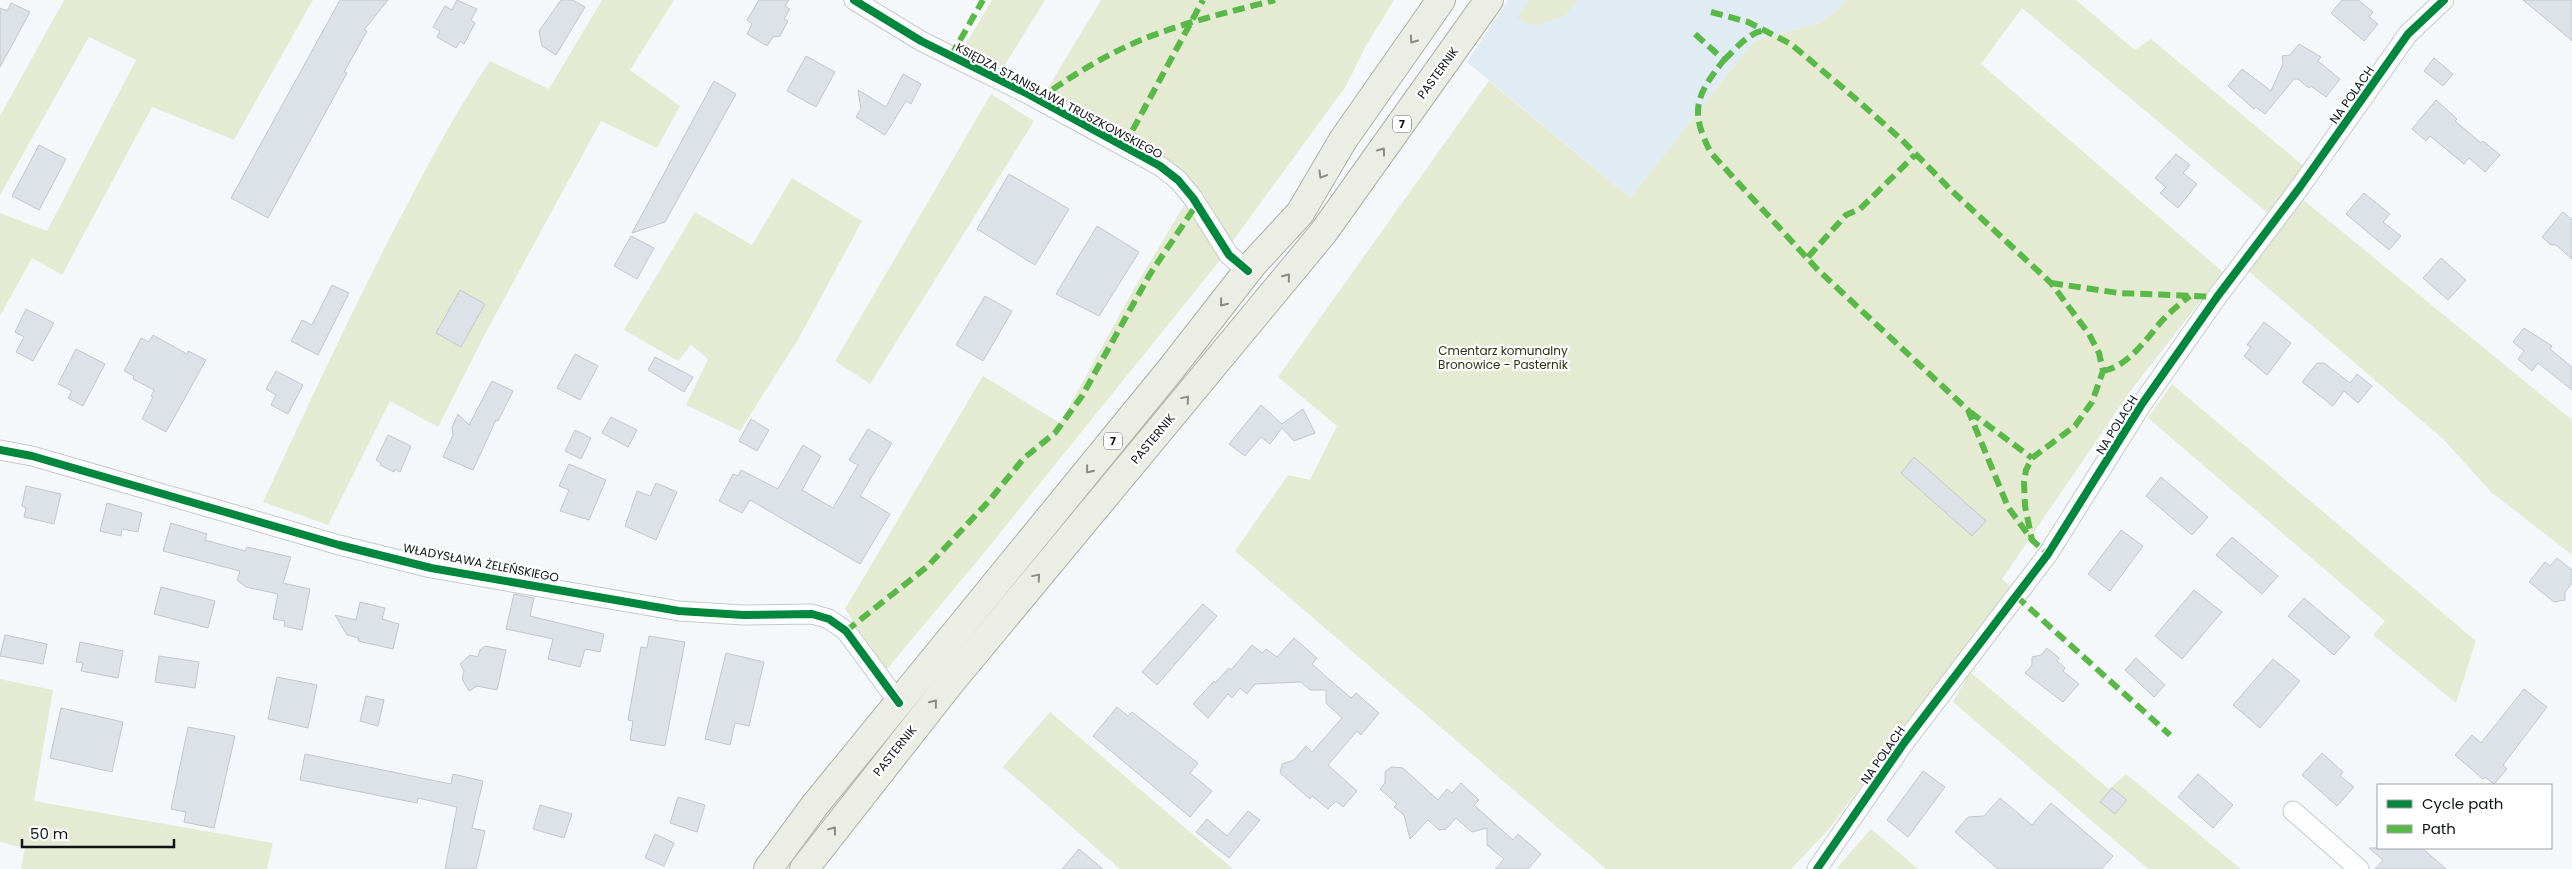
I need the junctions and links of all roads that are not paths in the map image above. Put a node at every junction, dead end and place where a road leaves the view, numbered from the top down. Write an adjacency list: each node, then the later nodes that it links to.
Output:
1 (854, 0): 5 (street, KSIĘDZA STANISŁAWA TRUSZKOWSKIEGO)
2 (1441, 0): 5 (main road, 7, one-way to 5)
3 (1490, 0): 10 (main road, PASTERNIK / 7, one-way to 3)
4 (2444, 0): 11 (street, NA POLACH)
5 (1248, 271): 7 (main road, 7, one-way to 7)
6 (0, 450): 7 (street, WŁADYSŁAWA ŻELEŃSKIEGO)
7 (899, 703): 9 (main road, 7)
8 (2293, 811): 12 (street)
9 (768, 869)
10 (804, 869)
11 (1817, 869)
12 (2359, 869)

